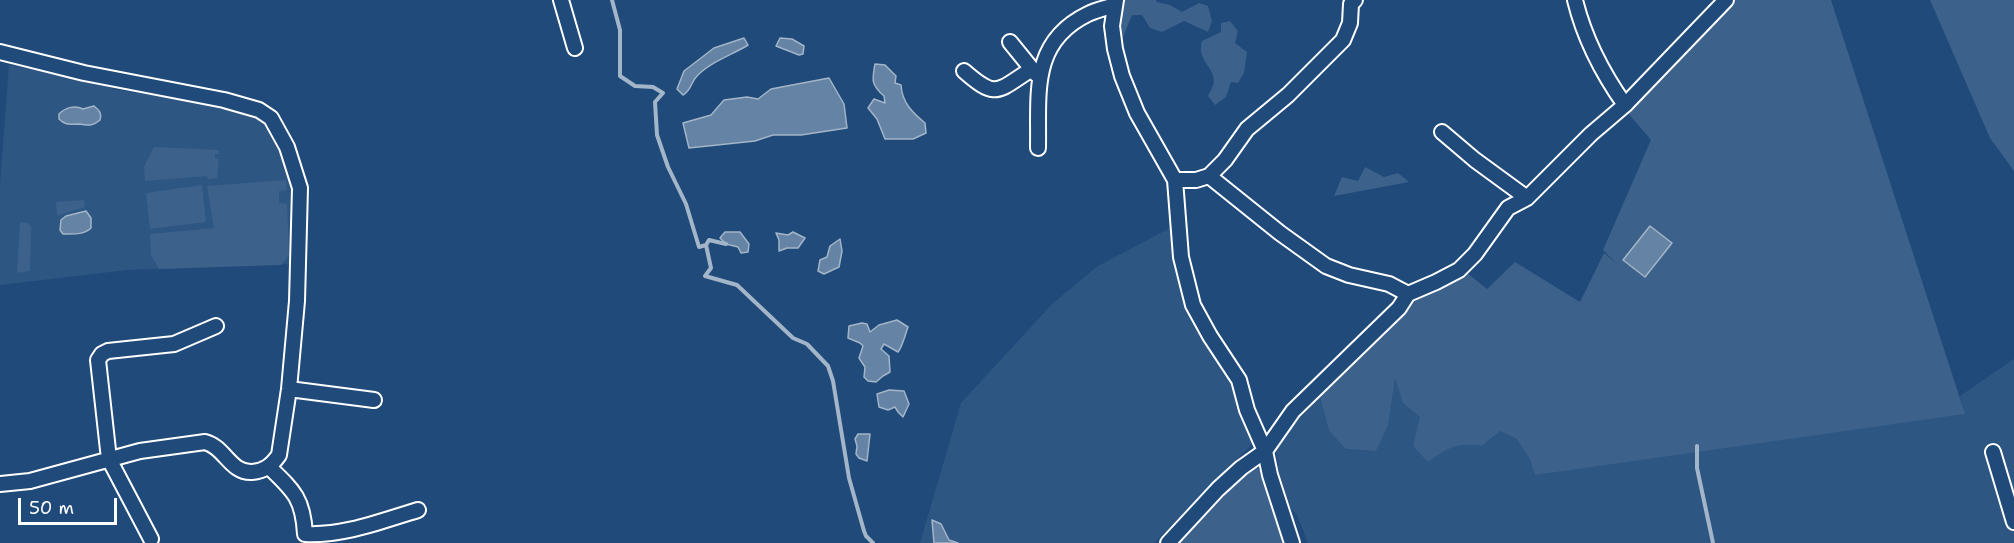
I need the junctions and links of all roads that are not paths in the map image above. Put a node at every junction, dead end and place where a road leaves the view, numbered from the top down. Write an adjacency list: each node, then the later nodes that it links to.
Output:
1 (561, 0): 7 (street)
2 (1355, 0): 14 (street)
3 (1575, 0): 11 (street)
4 (1726, 0): 11 (street)
5 (1115, 2): 10 (street); 15 (street)
6 (1010, 42): 10 (street)
7 (575, 48)
8 (0, 52): 19 (street)
9 (964, 71): 10 (street)
10 (1035, 74): 13 (street)
11 (1625, 105): 16 (street)
12 (1442, 132): 16 (street)
13 (1038, 148)
14 (1209, 176): 15 (street); 17 (street)
15 (1175, 180): 21 (street)
16 (1527, 198): 17 (street)
17 (1408, 294): 21 (street)
18 (216, 326): 23 (street)
19 (289, 389): 20 (street); 24 (street)
20 (374, 400)
21 (1265, 451): 30 (street); 31 (street)
22 (1993, 452): 27 (street)
23 (109, 459): 24 (street); 25 (street); 29 (street)
24 (269, 467): 28 (street)
25 (0, 484)
26 (418, 510): 28 (street)
27 (2014, 522)
28 (304, 538)
29 (151, 539)
30 (1167, 543)
31 (1292, 543)

